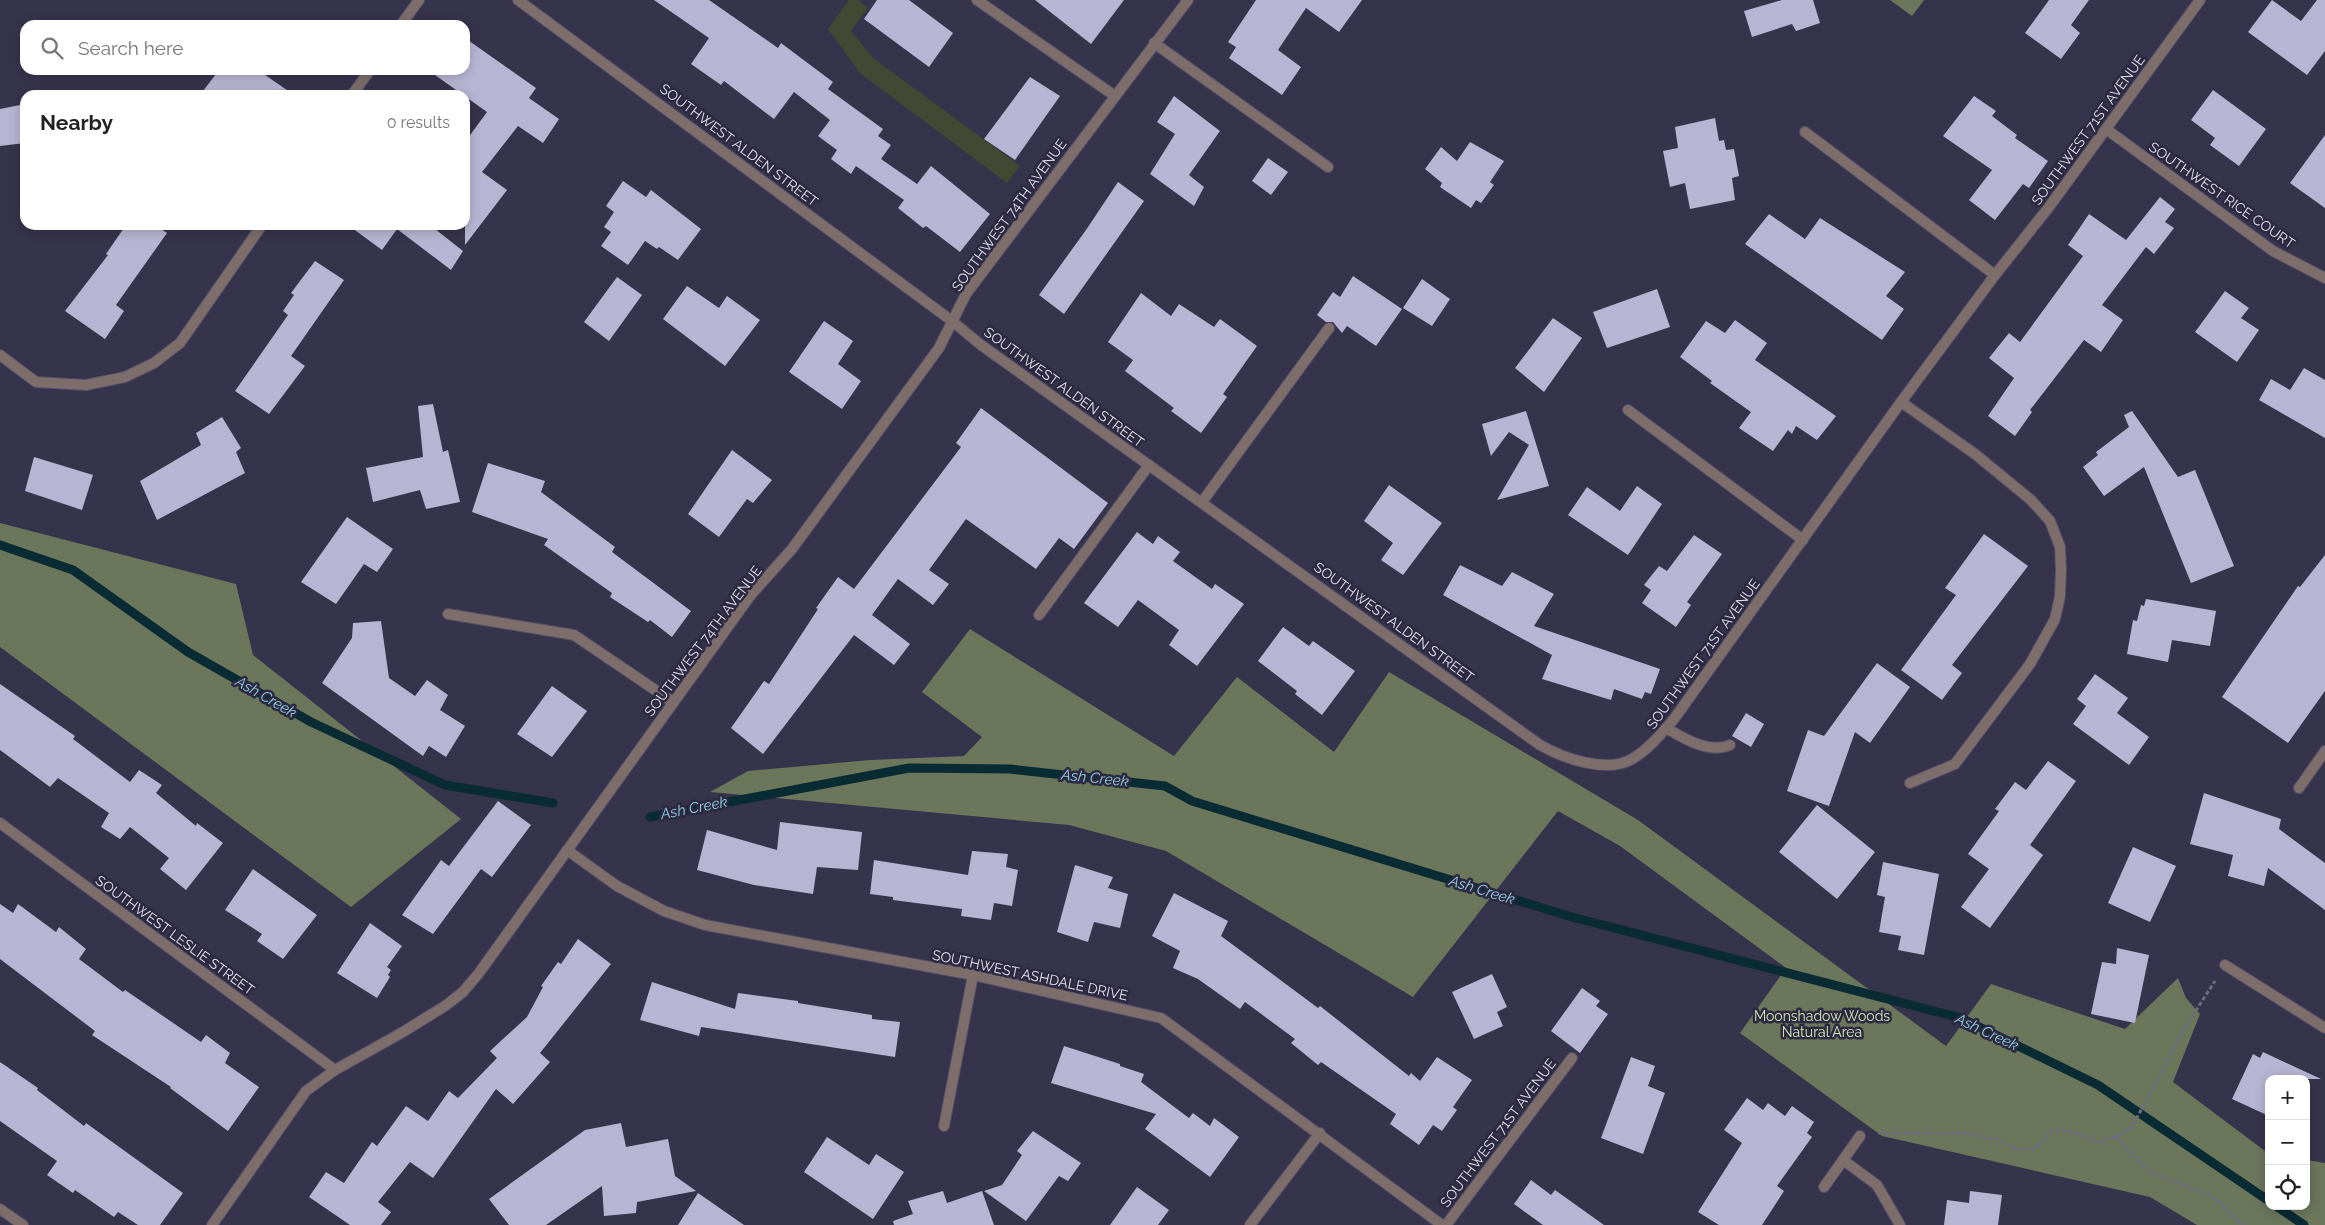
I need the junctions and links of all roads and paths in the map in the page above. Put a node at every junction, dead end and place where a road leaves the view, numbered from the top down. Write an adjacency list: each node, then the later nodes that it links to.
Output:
1 (419, 0): 6 (street)
2 (518, 0): 17 (street, SOUTHWEST ALDEN STREET)
3 (977, 0): 10 (street)
4 (1188, 0): 7 (street, SOUTHWEST 74TH AVENUE)
5 (2200, 0): 11 (street, SOUTHWEST 71ST AVENUE)
6 (405, 20)
7 (1154, 43): 10 (street, SOUTHWEST 74TH AVENUE); 13 (street)
8 (366, 75): 9 (street)
9 (356, 90)
10 (1114, 96): 17 (street, SOUTHWEST 74TH AVENUE)
11 (2106, 129): 15 (street, SOUTHWEST 71ST AVENUE); 16 (street, SOUTHWEST RICE COURT)
12 (1805, 132): 15 (street)
13 (1328, 168)
14 (259, 230): 19 (street)
15 (1995, 275): 20 (street, SOUTHWEST 71ST AVENUE)
16 (2325, 278)
17 (952, 321): 22 (street, SOUTHWEST ALDEN STREET); 27 (street, SOUTHWEST 74TH AVENUE)
18 (1329, 328): 23 (street)
19 (0, 356)
20 (1901, 402): 24 (street, SOUTHWEST 71ST AVENUE); 32 (street)
21 (1628, 410): 24 (street)
22 (1149, 465): 23 (street, SOUTHWEST ALDEN STREET); 26 (street)
23 (1202, 502): 31 (street, SOUTHWEST ALDEN STREET)
24 (1803, 540): 28 (street, SOUTHWEST 71ST AVENUE)
25 (448, 614): 27 (street)
26 (1039, 615)
27 (673, 702): 35 (street, SOUTHWEST 74TH AVENUE)
28 (1666, 728): 29 (street); 31 (street, SOUTHWEST 71ST AVENUE)
29 (1730, 745)
30 (2325, 751): 33 (street)
31 (1610, 764)
32 (1910, 783)
33 (2299, 788)
34 (0, 823): 40 (street, SOUTHWEST LESLIE STREET)
35 (567, 850): 37 (street, SOUTHWEST ASHDALE DRIVE); 40 (street, SOUTHWEST 74TH AVENUE)
36 (2225, 965): 38 (street); 44 (path)
37 (973, 975): 41 (street); 42 (street, SOUTHWEST ASHDALE DRIVE)
38 (2325, 1028)
39 (1572, 1058): 52 (street, SOUTHWEST 71ST AVENUE)
40 (335, 1070): 49 (street, SOUTHWEST 74TH AVENUE)
41 (944, 1126)
42 (1320, 1133): 50 (street); 51 (street, SOUTHWEST ASHDALE DRIVE)
43 (1860, 1136): 44 (path); 45 (street)
44 (2116, 1138): 54 (path)
45 (1843, 1160): 46 (street); 53 (street)
46 (1824, 1187)
47 (0, 1209): 48 (street)
48 (23, 1225)
49 (212, 1225)
50 (1250, 1225)
51 (1442, 1225)
52 (1446, 1225)
53 (1900, 1225)
54 (2244, 1225)

